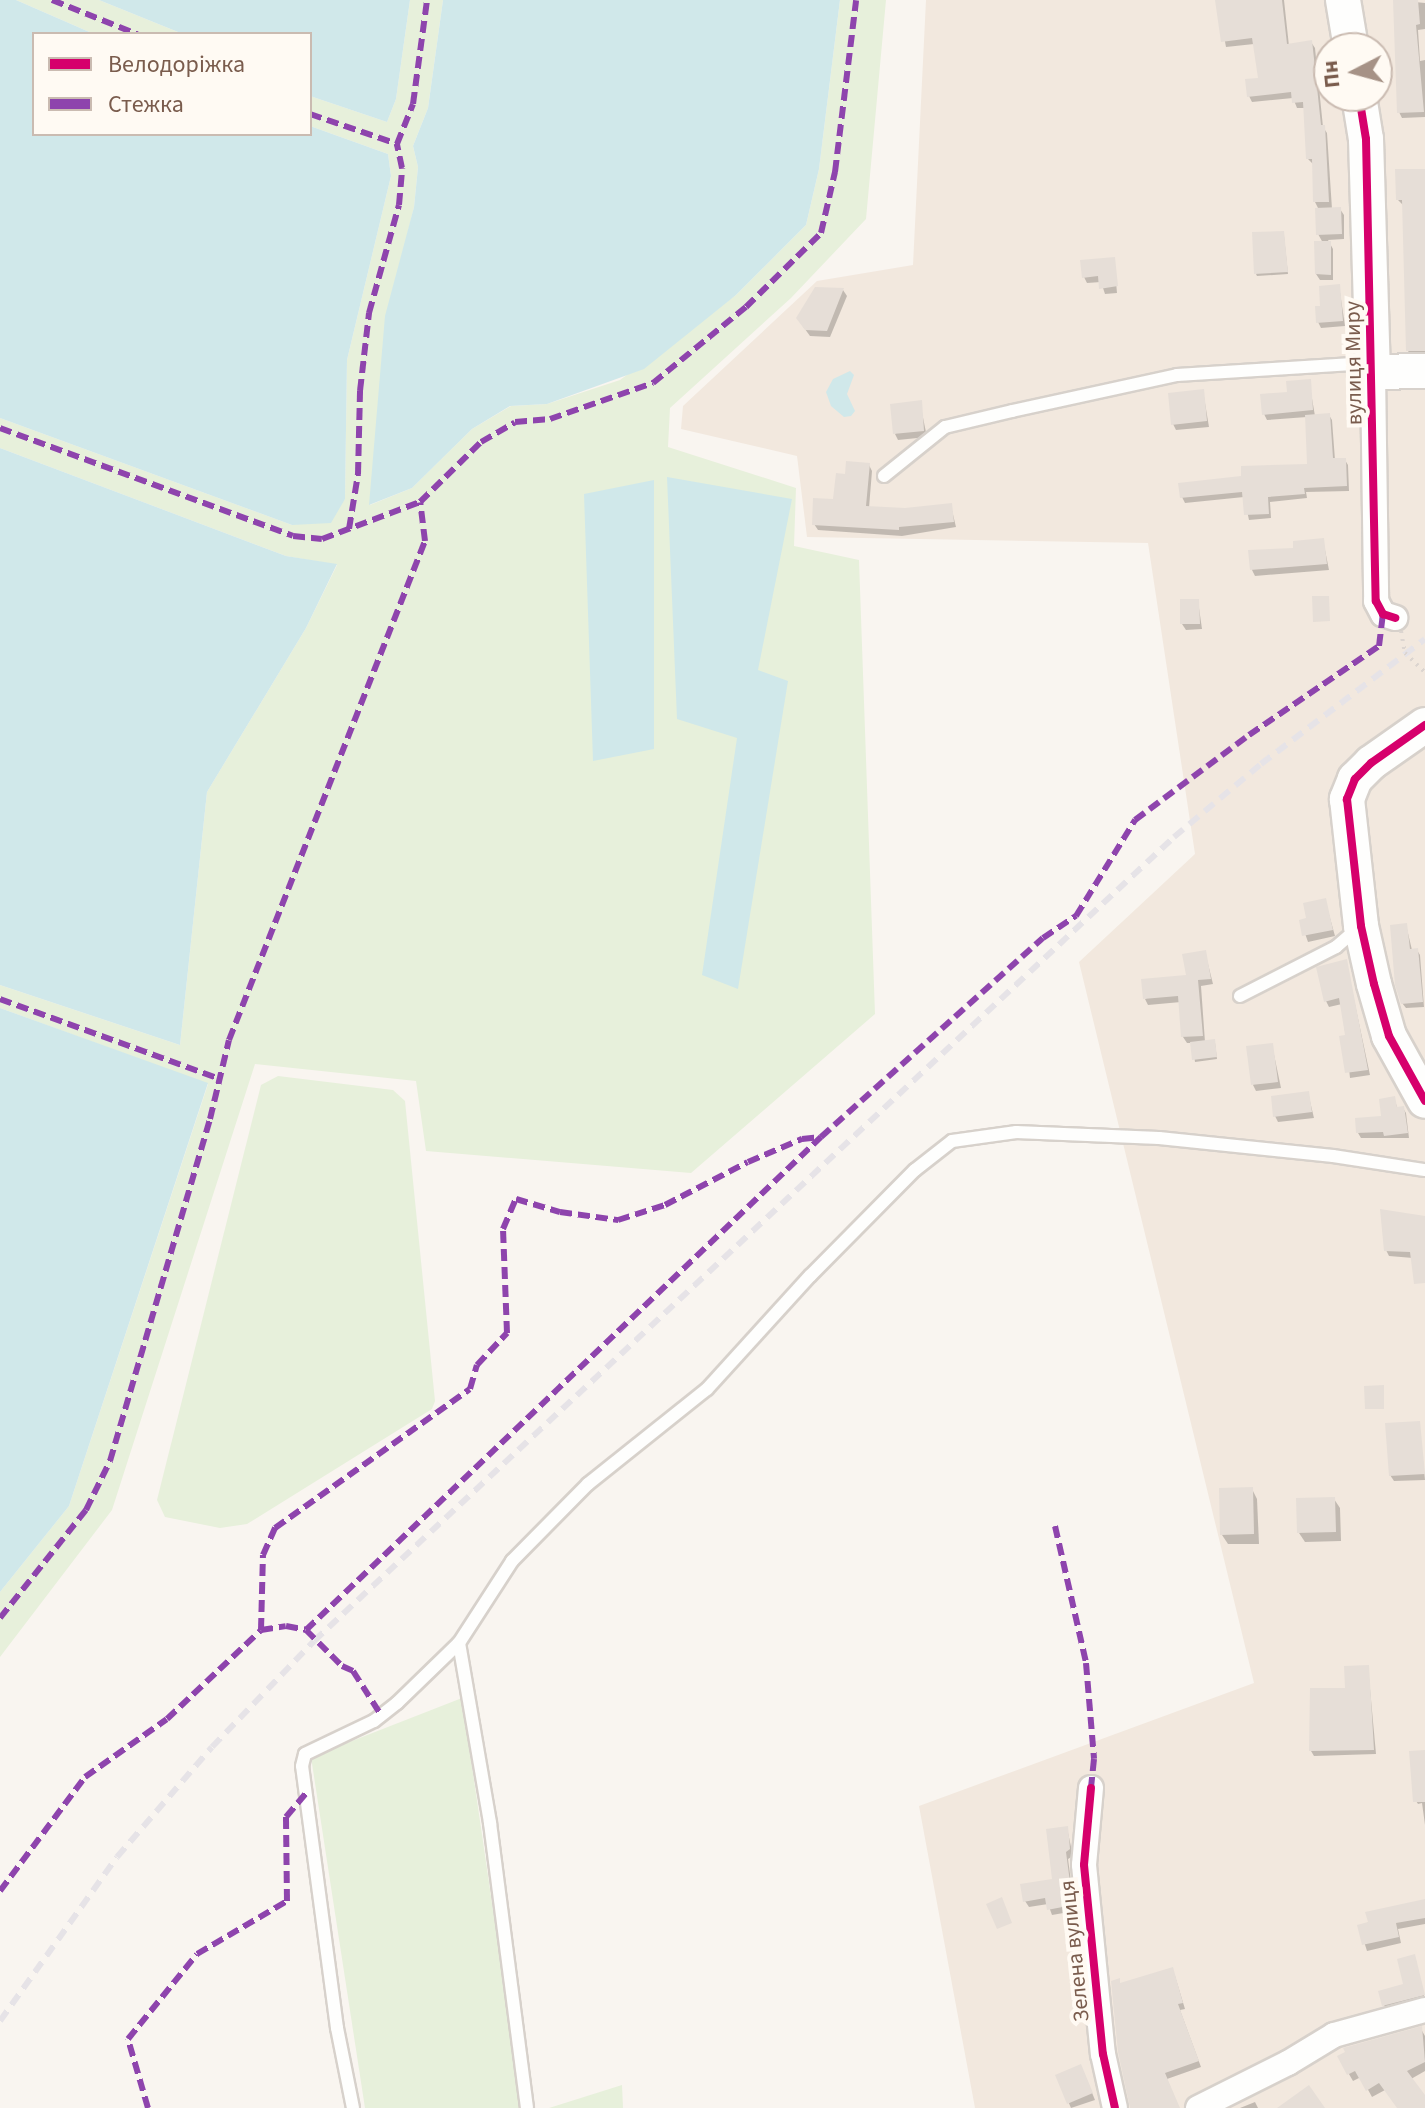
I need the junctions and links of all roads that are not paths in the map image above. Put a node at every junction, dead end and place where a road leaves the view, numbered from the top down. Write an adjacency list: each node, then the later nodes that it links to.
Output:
1 (1343, 0): 2 (street)
2 (1348, 32)
3 (1362, 112): 4 (street, вулиця Миру)
4 (1373, 368): 5 (street, вулиця Миру); 6 (lane, вулиця Миру); 7 (street, вулиця Миру)
5 (1425, 371)
6 (884, 476)
7 (1398, 624)
8 (1425, 725): 9 (street)
9 (1361, 926): 10 (lane); 11 (street)
10 (1240, 996)
11 (1425, 1101)
12 (1425, 1170): 13 (lane)
13 (459, 1643): 16 (lane); 17 (lane)
14 (1091, 1788): 18 (street, Зелена вулиця)
15 (1425, 2010): 19 (street)
16 (353, 2108)
17 (527, 2108)
18 (1115, 2108)
19 (1198, 2108)

